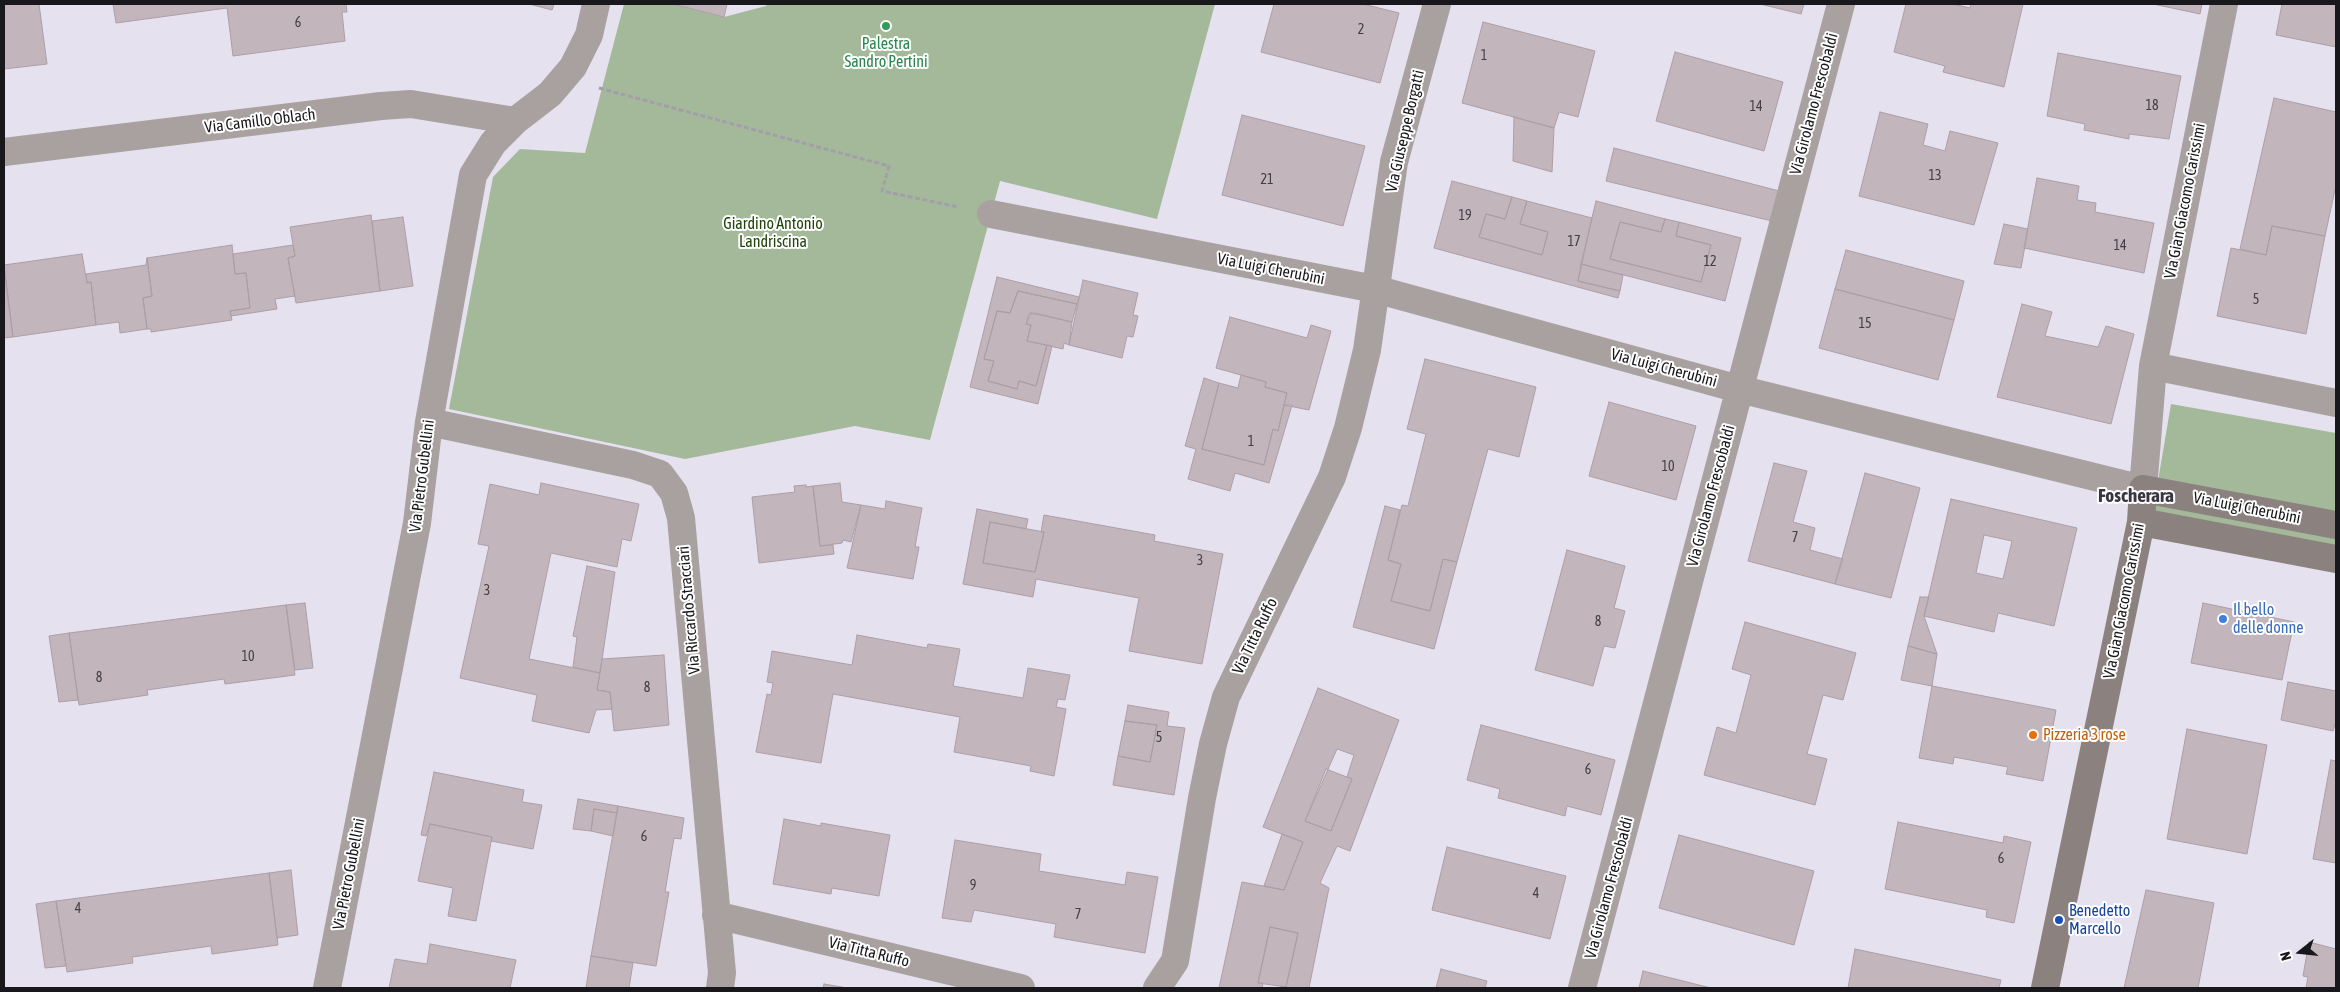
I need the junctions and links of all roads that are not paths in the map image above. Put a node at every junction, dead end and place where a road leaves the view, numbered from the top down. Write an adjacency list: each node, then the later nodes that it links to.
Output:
1 (596, 4): 5 (street, Via Pietro Gubellini)
2 (1437, 4): 8 (street, Via Giuseppe Borgatti)
3 (1840, 4): 10 (street, Via Girolamo Frescobaldi)
4 (2224, 4): 9 (street, Via Gian Giacomo Carissimi)
5 (515, 121): 6 (street, Via Camillo Oblach); 12 (street, Via Pietro Gubellini)
6 (4, 152)
7 (991, 214): 8 (street, Via Luigi Cherubini)
8 (1375, 289): 10 (street, Via Luigi Cherubini); 21 (street, Via Titta Ruffo)
9 (2153, 366): 11 (street); 13 (street, Via Gian Giacomo Carissimi)
10 (1739, 389): 13 (street, Via Luigi Cherubini); 22 (street, Via Girolamo Frescobaldi)
11 (2336, 403)
12 (429, 422): 17 (street, Via Riccardo Stracciari); 18 (street, Via Pietro Gubellini)
13 (2143, 489): 14 (street, Via Gian Giacomo Carissimi); 15 (street, Via Luigi Cherubini)
14 (2141, 522): 16 (street, Via Luigi Cherubini); 23 (street, Via Gian Giacomo Carissimi)
15 (2336, 525)
16 (2336, 559)
17 (716, 915): 19 (street, Via Riccardo Stracciari); 20 (street, Via Titta Ruffo)
18 (327, 988)
19 (720, 988)
20 (1021, 988)
21 (1157, 988)
22 (1582, 988)
23 (2045, 988)

